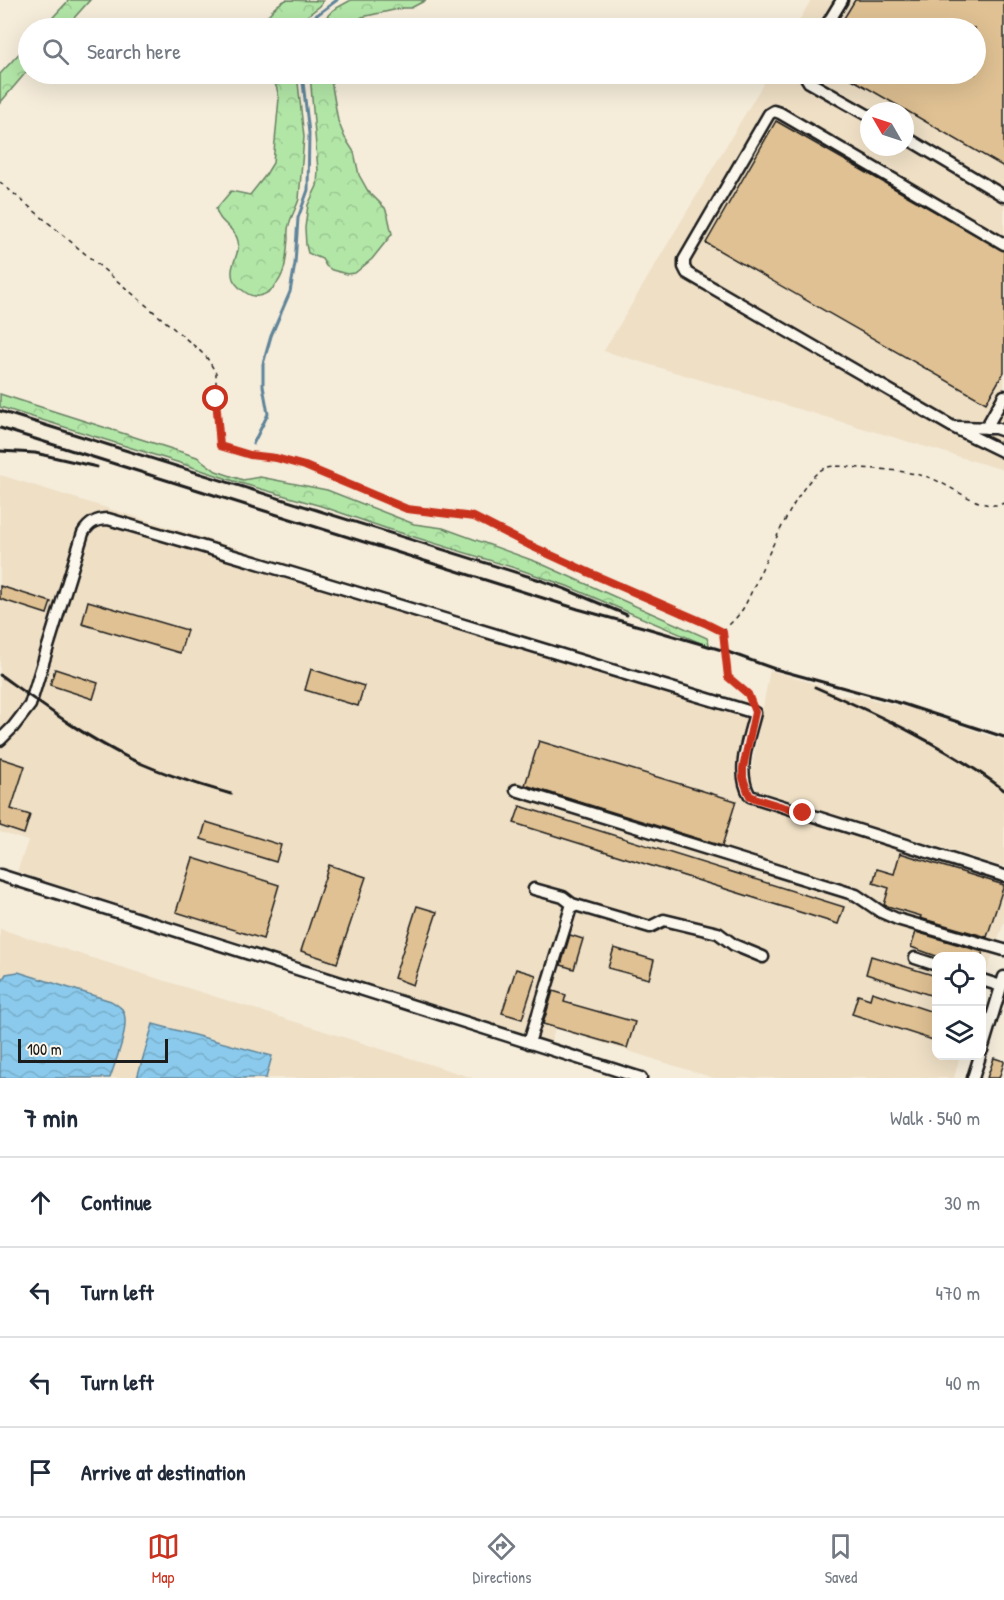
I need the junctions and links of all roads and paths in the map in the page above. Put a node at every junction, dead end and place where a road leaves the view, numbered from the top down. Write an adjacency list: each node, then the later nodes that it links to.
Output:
1 (842, 0): 2 (street)
2 (831, 18)
3 (813, 84): 4 (street)
4 (860, 111)
5 (914, 142): 7 (street)
6 (0, 182): 15 (path)
7 (1004, 196)
8 (1004, 244): 10 (street)
9 (1004, 396): 11 (street)
10 (953, 428): 11 (street); 13 (street)
11 (986, 428): 12 (street)
12 (1004, 430)
13 (1004, 452)
14 (1004, 503): 15 (path)
15 (723, 632): 16 (path)
16 (755, 712): 17 (street); 20 (street)
17 (0, 740)
18 (516, 790): 23 (street)
19 (0, 875): 30 (street)
20 (1004, 876)
21 (534, 889): 22 (street)
22 (572, 904): 24 (street); 30 (street)
23 (1004, 950)
24 (763, 957)
25 (915, 958): 26 (street)
26 (932, 964)
27 (986, 980): 28 (street)
28 (1002, 981): 29 (street)
29 (986, 1034)
30 (529, 1042): 32 (street)
31 (979, 1060): 33 (street)
32 (641, 1078)
33 (973, 1078)

